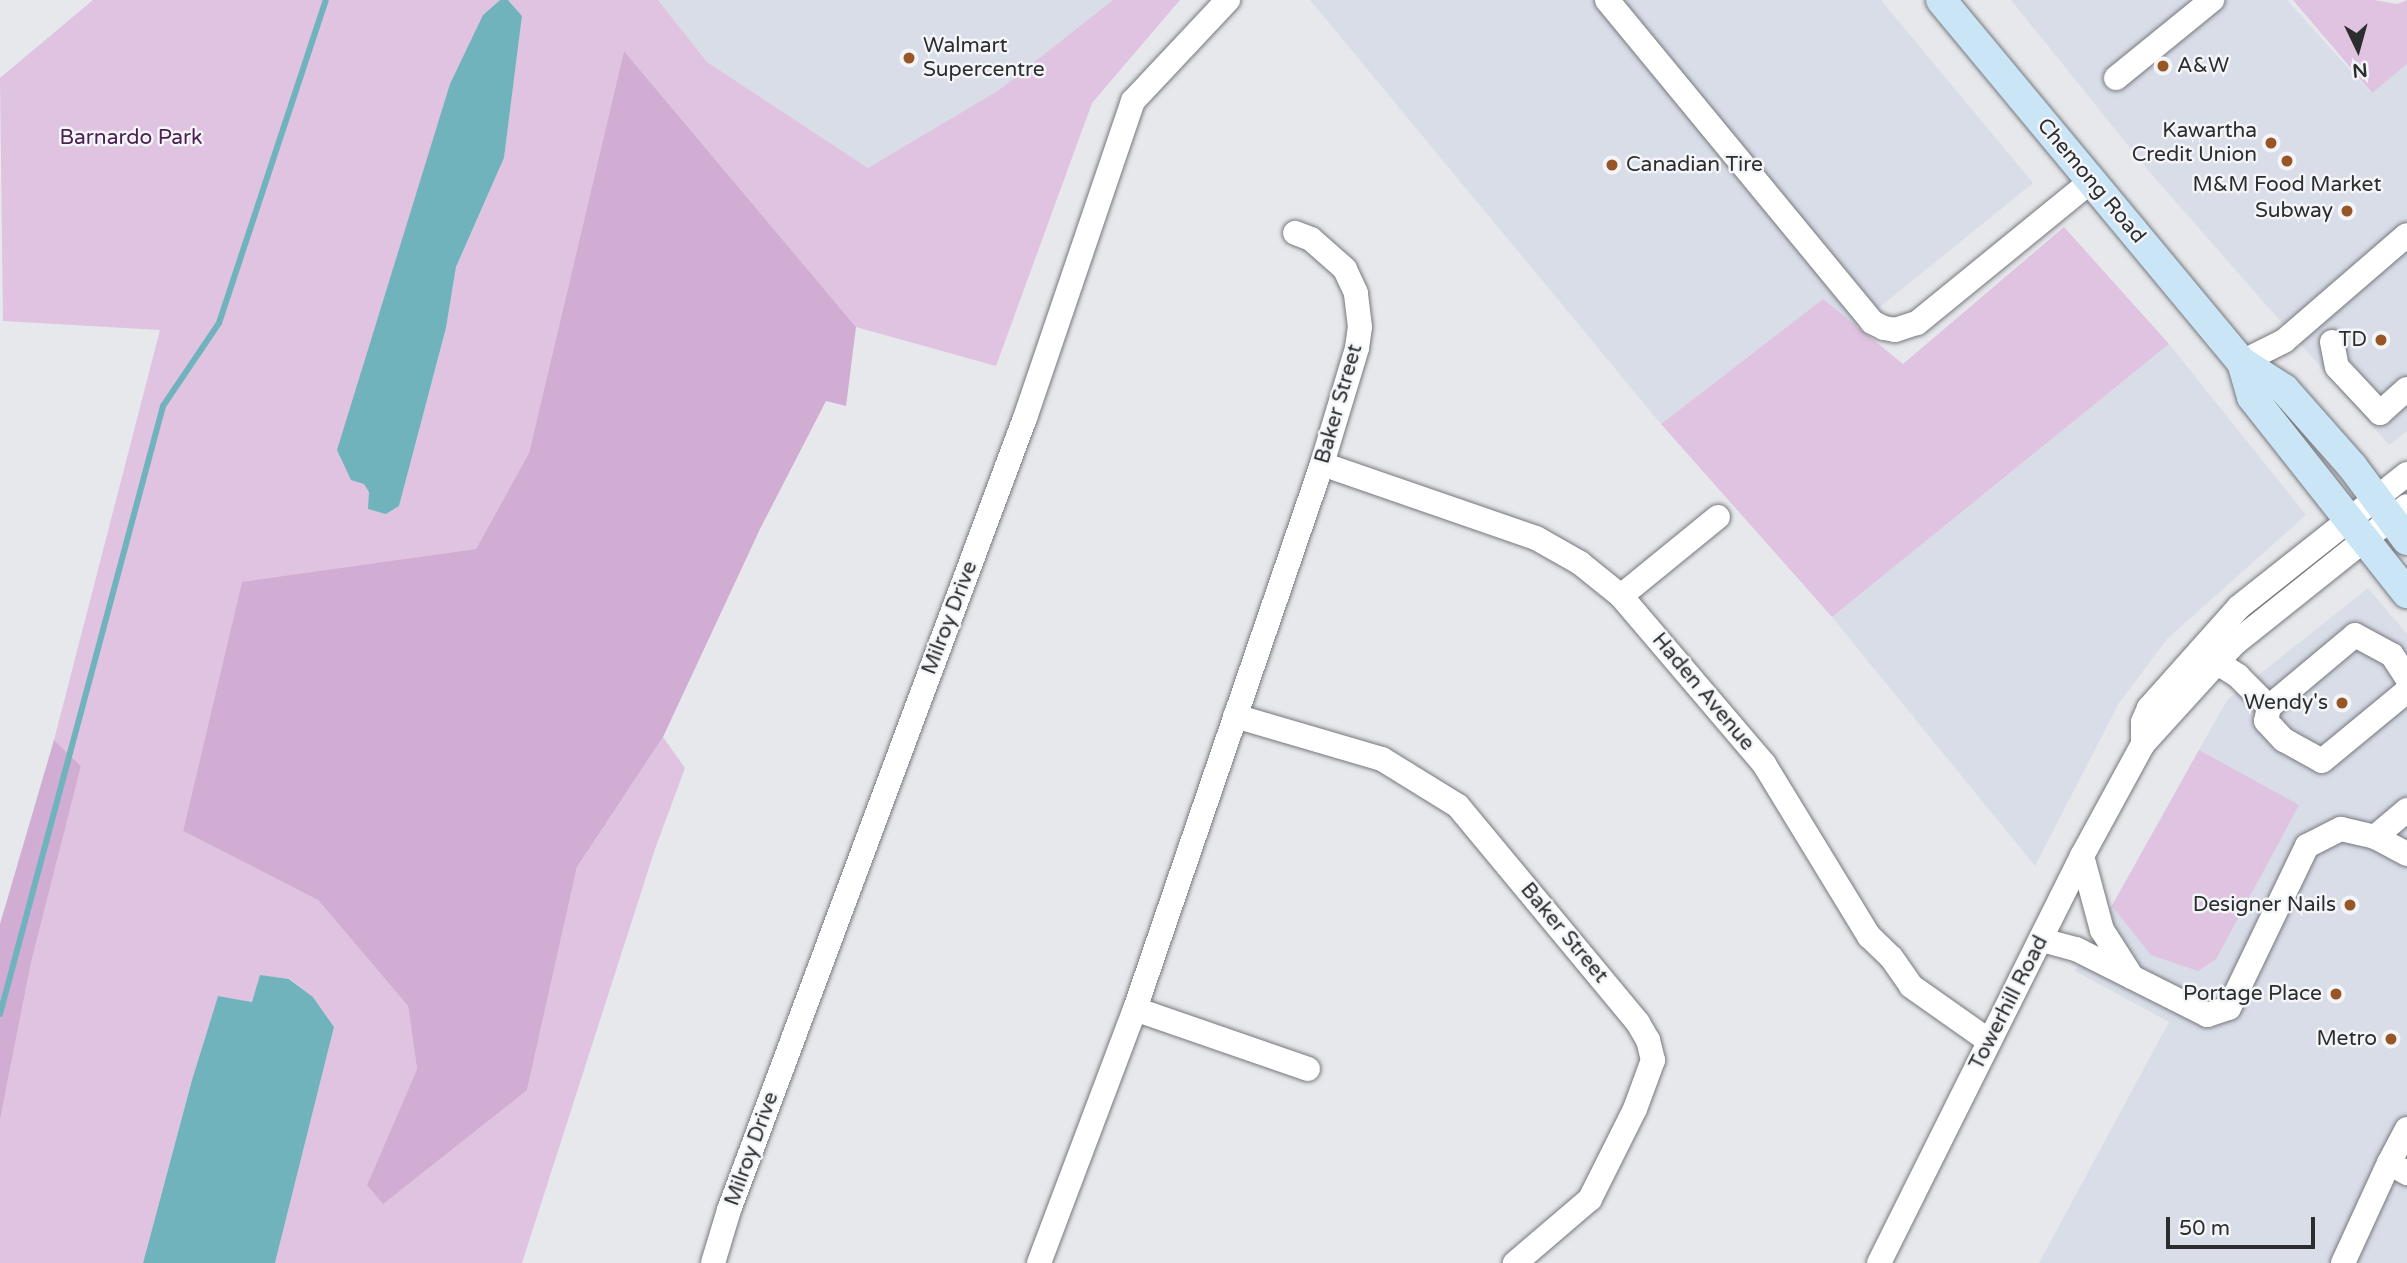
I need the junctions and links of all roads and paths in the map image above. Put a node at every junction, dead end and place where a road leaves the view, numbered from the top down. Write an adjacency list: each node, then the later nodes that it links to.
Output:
1 (1228, 0): 36 (street, Milroy Drive)
2 (1941, 0): 6 (main road, Chemong Road)
3 (2212, 0): 5 (street)
4 (1618, 4): 6 (street)
5 (2116, 78)
6 (2091, 181): 10 (main road, Chemong Road)
7 (1295, 233): 12 (street, Baker Street)
8 (2407, 235): 10 (street)
9 (2332, 342): 11 (street)
10 (2242, 362): 14 (main road, Chemong Road); 16 (main road, Chemong Road)
11 (2407, 389)
12 (1322, 464): 18 (street, Haden Avenue); 23 (street, Baker Street)
13 (2407, 474): 14 (street, Towerhill Road)
14 (2395, 516): 16 (street, Towerhill Road)
15 (1718, 517): 18 (street)
16 (2358, 530): 17 (main road, Chemong Road); 19 (street, Towerhill Road); 24 (street, Towerhill Road)
17 (2407, 593)
18 (1621, 596): 32 (street, Haden Avenue)
19 (2216, 662): 22 (street); 24 (street, Towerhill Road)
20 (2407, 678): 22 (street)
21 (2407, 691): 22 (street)
22 (2269, 707)
23 (1235, 716): 31 (street, Baker Street); 38 (street, Baker Street)
24 (2143, 744): 28 (street, Towerhill Road)
25 (2407, 810): 26 (street)
26 (2375, 837): 27 (street); 30 (street)
27 (2407, 854)
28 (2082, 856): 29 (street, Towerhill Road); 30 (street)
29 (2042, 940): 30 (street); 32 (street, Towerhill Road)
30 (2132, 977)
31 (1135, 1009): 33 (street); 37 (street, Baker Street)
32 (1989, 1041): 39 (street, Towerhill Road)
33 (1308, 1069)
34 (2407, 1129): 35 (street)
35 (2398, 1168): 40 (street)
36 (713, 1263)
37 (1039, 1263)
38 (1515, 1263)
39 (1879, 1263)
40 (2343, 1263)

